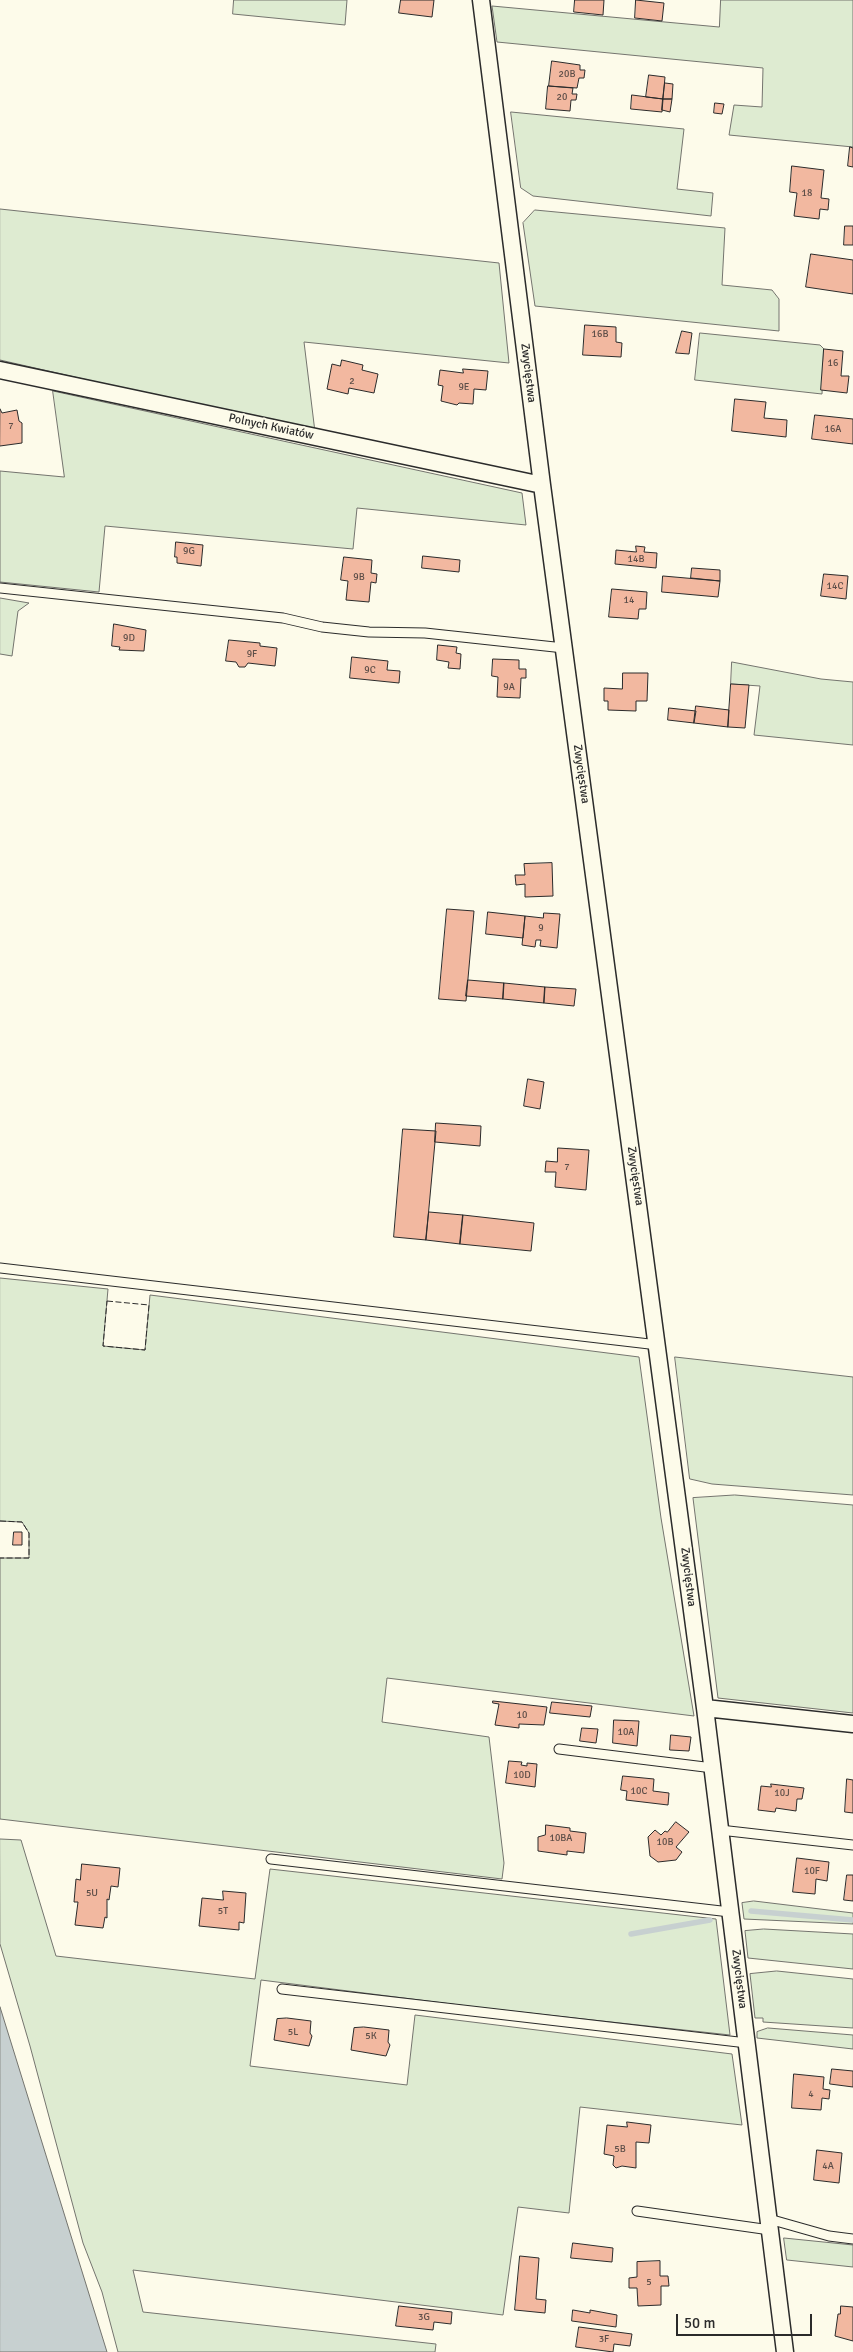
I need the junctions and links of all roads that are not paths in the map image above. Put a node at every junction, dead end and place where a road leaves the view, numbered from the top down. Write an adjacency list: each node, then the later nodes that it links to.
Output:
1 (481, 0): 3 (street, Zwycięstwa)
2 (0, 370): 3 (street, Polnych Kwiatów)
3 (542, 485): 5 (street, Zwycięstwa)
4 (0, 588): 5 (lane)
5 (564, 648): 7 (street, Zwycięstwa)
6 (0, 1268): 7 (lane)
7 (658, 1345): 8 (street, Zwycięstwa)
8 (705, 1708): 9 (street); 11 (street, Zwycięstwa)
9 (853, 1724)
10 (559, 1749): 11 (lane)
11 (713, 1768): 12 (street, Zwycięstwa)
12 (720, 1830): 13 (lane); 15 (street, Zwycięstwa)
13 (853, 1845)
14 (271, 1859): 15 (lane)
15 (730, 1912): 17 (street, Zwycięstwa)
16 (282, 1988): 17 (lane)
17 (747, 2043): 19 (street, Zwycięstwa)
18 (637, 2210): 19 (lane)
19 (769, 2224): 20 (lane); 21 (street, Zwycięstwa)
20 (853, 2239)
21 (785, 2352)

